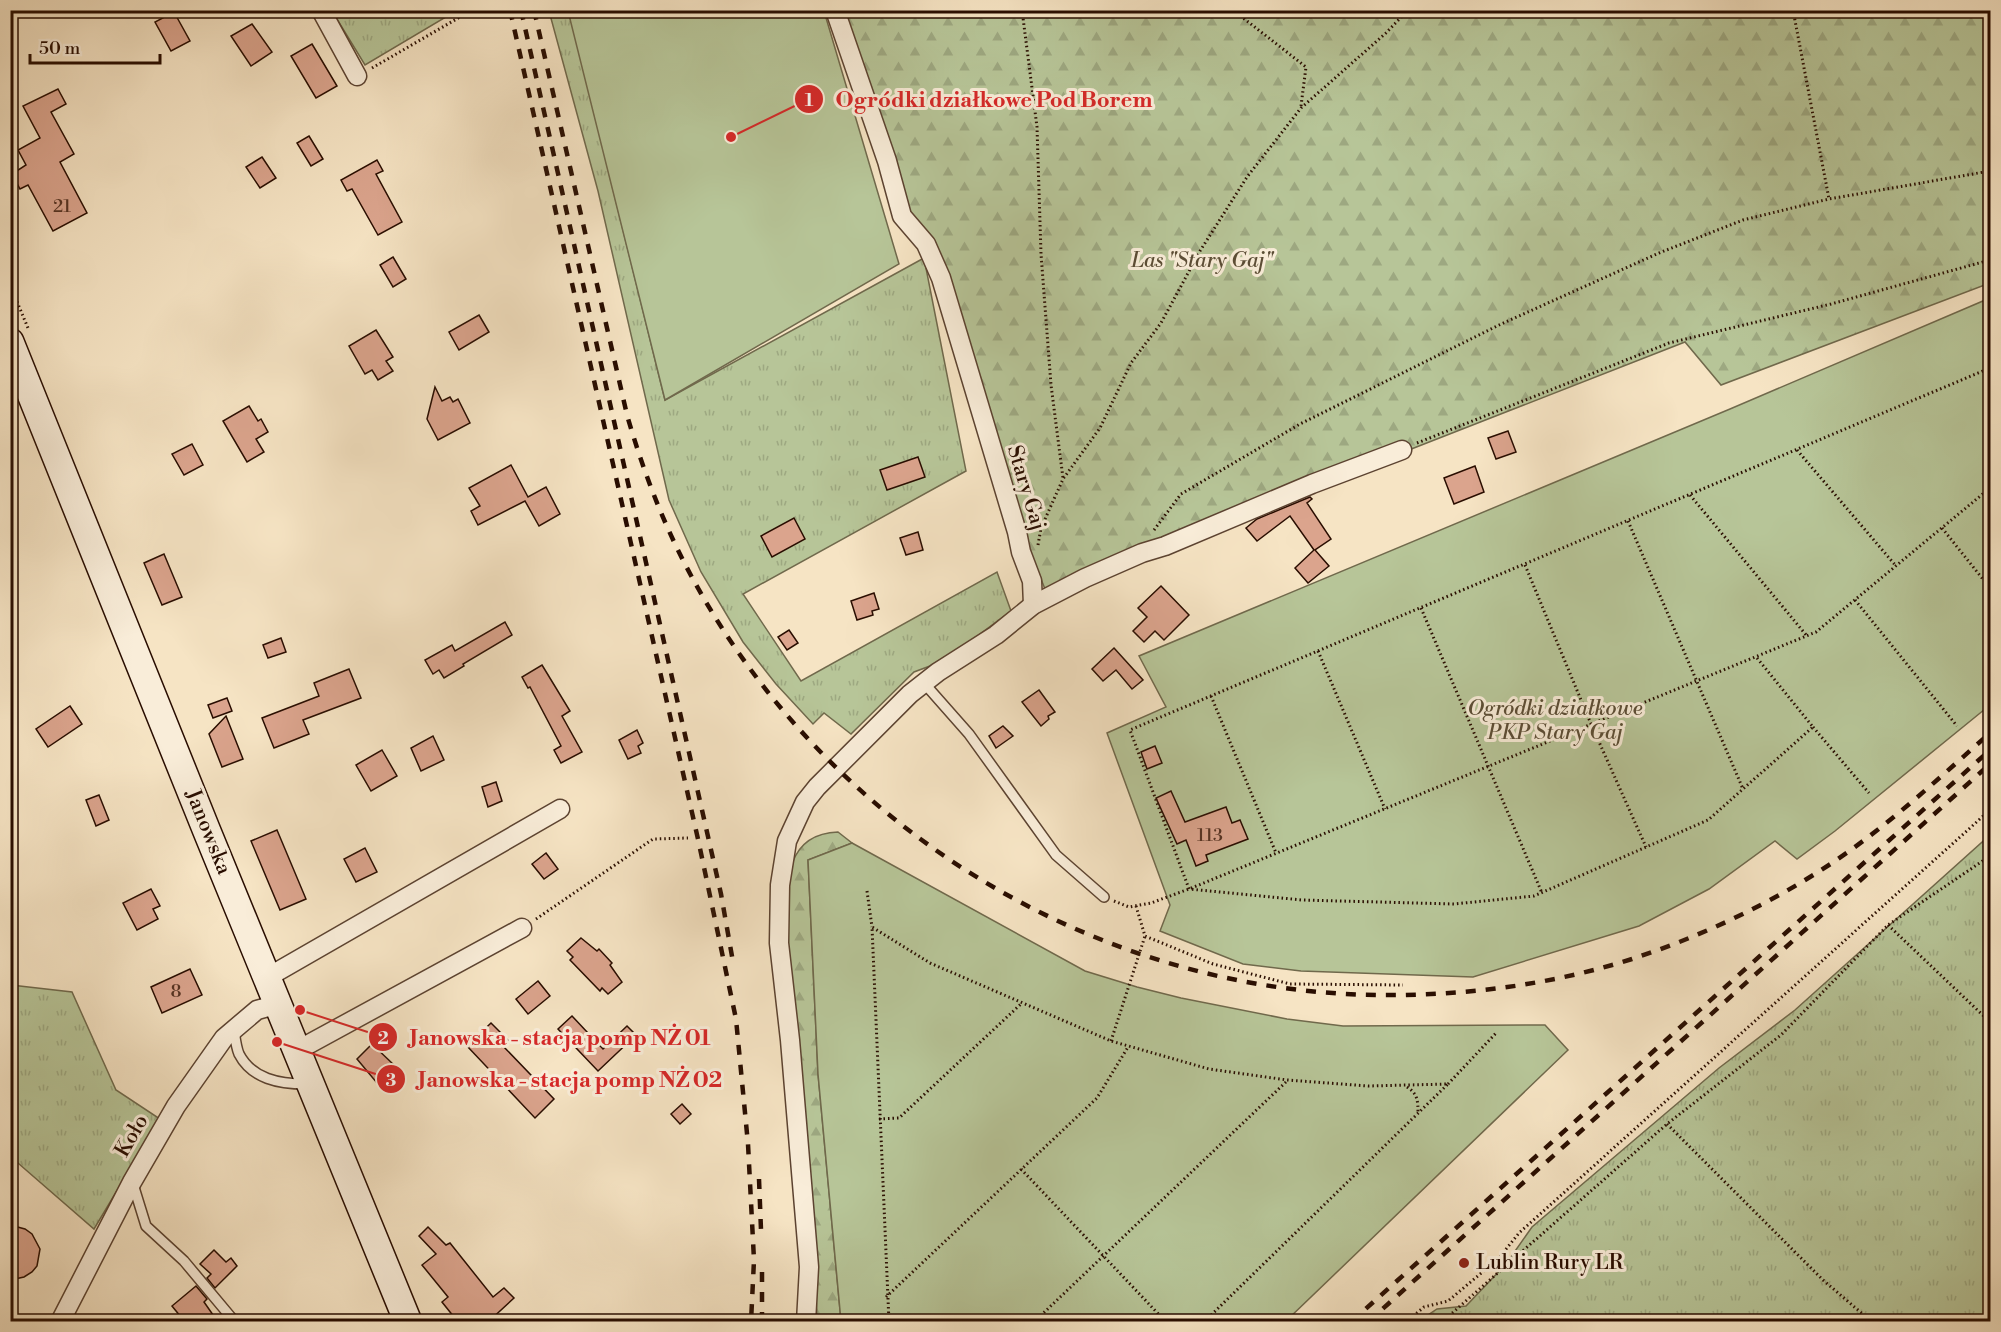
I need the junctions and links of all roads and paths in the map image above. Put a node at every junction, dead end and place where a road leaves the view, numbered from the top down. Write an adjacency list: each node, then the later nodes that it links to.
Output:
1 (321, 10): 8 (street)
2 (472, 10): 8 (path)
3 (835, 10): 25 (street, Stary Gaj)
4 (1022, 10): 17 (path)
5 (1233, 10): 9 (path)
6 (1408, 10): 9 (path)
7 (1793, 10): 11 (path)
8 (357, 76)
9 (1301, 108): 17 (path)
10 (1990, 171): 11 (path)
11 (1828, 199): 22 (path)
12 (1990, 260): 15 (path)
13 (10, 342): 58 (street, Janowska)
14 (1990, 368): 16 (path)
15 (1402, 450): 22 (street)
16 (1797, 450): 19 (path); 24 (path)
17 (1063, 479): 25 (path)
18 (1990, 488): 21 (path)
19 (1690, 495): 20 (path); 30 (path)
20 (1628, 521): 23 (path); 33 (path)
21 (1942, 528): 24 (path); 26 (path)
22 (1142, 553): 28 (street)
23 (1524, 564): 29 (path); 36 (path)
24 (1896, 566): 27 (path)
25 (1032, 581): 28 (street, Stary Gaj)
26 (1990, 588)
27 (1855, 600): 30 (path); 37 (path)
28 (1033, 605): 34 (street)
29 (1421, 608): 31 (path); 39 (path)
30 (1808, 636): 32 (path)
31 (1318, 651): 35 (path); 43 (path)
32 (1757, 658): 33 (path); 38 (path)
33 (1696, 681): 36 (path); 40 (path)
34 (924, 683): 52 (lane); 82 (street)
35 (1211, 696): 47 (path); 49 (path)
36 (1591, 724): 39 (path); 46 (path)
37 (1957, 726)
38 (1813, 727): 40 (path); 41 (path)
39 (1487, 767): 43 (path); 51 (path)
40 (1743, 789): 46 (path)
41 (1869, 793)
42 (561, 809): 58 (street)
43 (1385, 809): 47 (path)
44 (1990, 810): 87 (path)
45 (688, 838): 56 (path)
46 (1646, 847): 51 (path)
47 (1276, 853): 49 (path)
48 (1990, 856): 54 (path)
49 (1189, 889): 51 (path); 53 (path)
50 (867, 891): 55 (path)
51 (1542, 893)
52 (1104, 897): 53 (path)
53 (1136, 906): 57 (path)
54 (1888, 925): 62 (path); 74 (path)
55 (872, 927): 60 (path); 73 (path)
56 (522, 928): 67 (street)
57 (1145, 936): 59 (path); 65 (path)
58 (268, 978): 61 (street, Janowska)
59 (1403, 985)
60 (1022, 1003): 65 (path); 73 (path)
61 (279, 1004): 63 (street, Koło); 67 (street, Janowska)
62 (1990, 1022)
63 (234, 1030): 69 (lane); 76 (street, Koło)
64 (1497, 1032): 70 (path)
65 (1111, 1041): 66 (path)
66 (1128, 1047): 68 (path); 75 (path)
67 (298, 1050): 69 (street, Janowska)
68 (1287, 1080): 71 (path); 77 (path)
69 (312, 1084): 81 (street, Janowska)
70 (1448, 1084): 71 (path); 72 (path)
71 (1405, 1086): 72 (path)
72 (1418, 1114): 86 (path)
73 (879, 1119): 78 (path)
74 (1667, 1124): 88 (path); 89 (path)
75 (1021, 1169): 77 (path); 78 (path)
76 (132, 1182): 79 (street, Koło); 80 (lane)
77 (1104, 1256): 84 (path); 85 (path)
78 (886, 1297): 83 (path)
79 (60, 1322)
80 (235, 1322)
81 (408, 1322)
82 (806, 1322)
83 (889, 1322)
84 (1034, 1322)
85 (1166, 1322)
86 (1204, 1322)
87 (1406, 1322)
88 (1442, 1322)
89 (1872, 1322)

